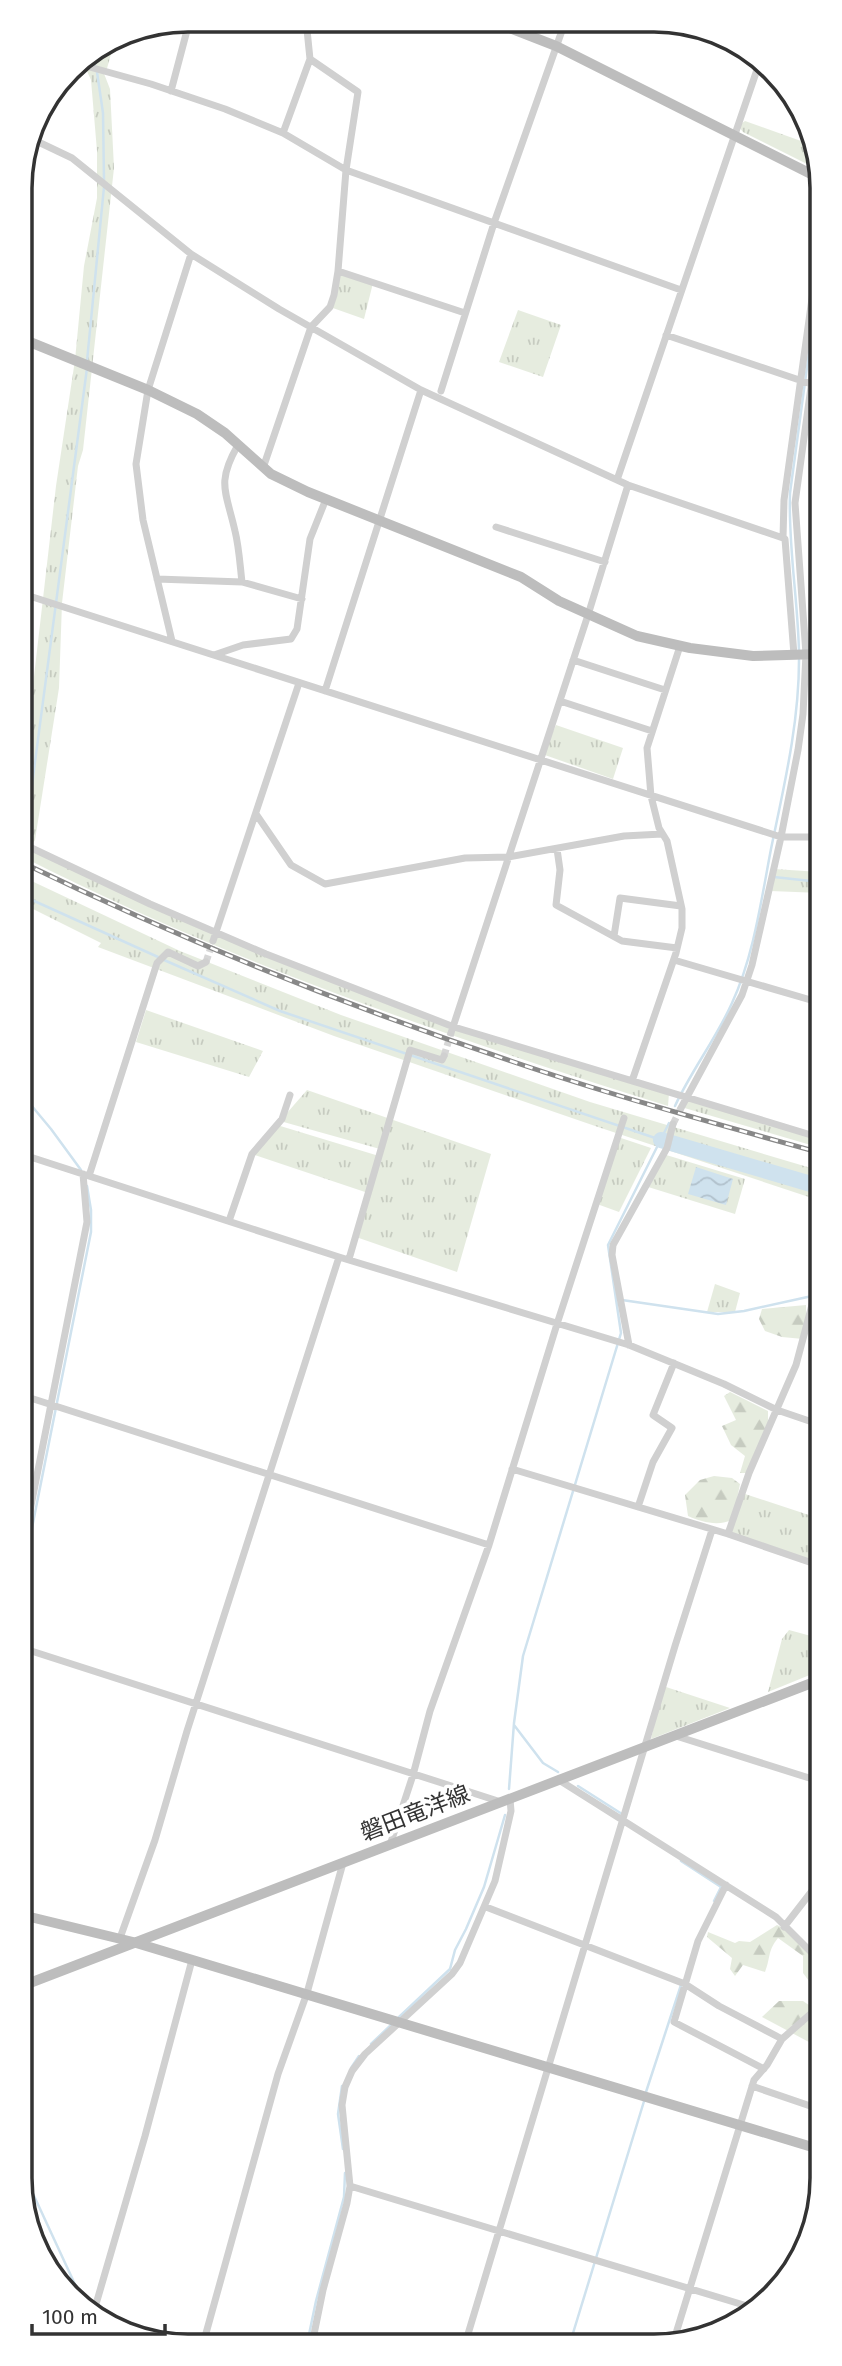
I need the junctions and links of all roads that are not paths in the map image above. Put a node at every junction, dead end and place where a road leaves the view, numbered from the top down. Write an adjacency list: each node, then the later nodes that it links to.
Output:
1 (187, 32): 9 (street)
2 (307, 32): 6 (street)
3 (523, 32): 5 (street)
4 (561, 32): 5 (street)
5 (556, 46): 11 (street); 15 (street)
6 (310, 59): 10 (street); 13 (street)
7 (89, 67): 9 (street)
8 (757, 70): 11 (street)
9 (171, 91): 10 (street)
10 (283, 133): 13 (street)
11 (735, 135): 14 (street); 18 (street)
12 (39, 142): 16 (street)
13 (346, 170): 15 (street); 17 (street)
14 (810, 173)
15 (494, 223): 18 (street); 20 (street)
16 (191, 254): 21 (street); 26 (street)
17 (338, 271): 20 (street); 21 (street)
18 (681, 290): 22 (street)
19 (811, 304): 24 (street)
20 (465, 313): 28 (street)
21 (311, 327): 27 (street); 31 (street)
22 (666, 335): 24 (street); 32 (street)
23 (32, 343): 26 (street)
24 (800, 380): 25 (street); 37 (street)
25 (811, 384)
26 (148, 390): 30 (street); 39 (street)
27 (421, 390): 32 (street); 35 (street)
28 (441, 391)
29 (811, 414): 46 (street)
30 (238, 445): 31 (street); 40 (street)
31 (263, 468): 34 (street)
32 (617, 480): 33 (street)
33 (628, 485): 37 (street); 38 (street)
34 (326, 499): 35 (street); 42 (street)
35 (380, 520): 43 (street); 52 (street)
36 (496, 527): 38 (street)
37 (783, 538): 46 (street)
38 (605, 562): 43 (street)
39 (157, 579): 40 (street); 44 (street)
40 (242, 582): 42 (street)
41 (32, 597): 44 (street)
42 (302, 599): 48 (street)
43 (589, 615): 45 (street); 49 (street)
44 (172, 641): 48 (street)
45 (680, 646): 46 (street); 51 (street)
46 (800, 654): 47 (street); 59 (street)
47 (811, 654)
48 (213, 655): 50 (street)
49 (573, 660): 51 (street); 53 (street)
50 (299, 683): 52 (street); 57 (street)
51 (666, 690): 54 (street)
52 (325, 691): 55 (street)
53 (560, 701): 54 (street); 55 (street)
54 (652, 730): 56 (street)
55 (540, 760): 56 (street); 63 (street)
56 (652, 796): 58 (street); 59 (street)
57 (256, 814): 63 (street); 65 (street)
58 (662, 834): 62 (street); 64 (street)
59 (781, 837): 60 (street); 71 (street)
60 (811, 837)
61 (32, 848): 65 (street)
62 (557, 849): 63 (street); 66 (street)
63 (508, 857): 73 (street)
64 (681, 906): 66 (street); 68 (street)
65 (218, 932): 67 (street); 73 (street)
66 (614, 936): 68 (street)
67 (214, 941)
68 (677, 948): 69 (street)
69 (674, 960): 71 (street); 75 (street)
70 (206, 962): 83 (street)
71 (747, 981): 72 (street); 77 (street)
72 (811, 1000)
73 (452, 1030): 75 (street)
74 (444, 1056): 86 (street)
75 (632, 1081): 77 (street)
76 (290, 1095): 84 (street)
77 (686, 1098): 78 (street); 81 (street)
78 (681, 1108)
79 (624, 1118): 88 (street)
80 (673, 1124): 89 (street)
81 (811, 1135)
82 (32, 1158): 83 (street)
83 (86, 1175): 84 (street); 92 (street)
84 (229, 1221): 85 (street)
85 (339, 1256): 86 (street); 96 (street)
86 (349, 1259): 88 (street)
87 (810, 1321): 93 (street)
88 (557, 1324): 89 (street); 95 (street)
89 (629, 1345): 90 (street)
90 (674, 1363): 93 (street); 98 (street)
91 (32, 1398): 92 (street)
92 (51, 1404): 96 (street); 97 (street)
93 (777, 1410): 94 (street); 100 (street)
94 (810, 1421)
95 (512, 1469): 98 (street); 101 (street)
96 (270, 1473): 101 (street); 105 (street)
97 (32, 1500)
98 (638, 1507): 99 (street)
99 (712, 1530): 100 (street); 107 (street)
100 (728, 1534): 102 (street)
101 (489, 1545): 108 (street)
102 (810, 1562)
103 (32, 1651): 105 (street)
104 (810, 1684): 106 (street, 磐田竜洋線)
105 (196, 1704): 108 (street); 120 (street)
106 (675, 1736): 107 (street, 磐田竜洋線); 109 (street)
107 (645, 1747): 110 (street, 磐田竜洋線); 112 (street)
108 (413, 1774): 111 (street); 113 (street)
109 (810, 1778)
110 (559, 1780): 111 (street, 磐田竜洋線); 112 (street)
111 (506, 1801): 113 (street, 磐田竜洋線); 117 (street)
112 (623, 1820): 115 (street); 122 (street)
113 (390, 1845): 114 (street, 磐田竜洋線)
114 (343, 1863): 121 (street, 磐田竜洋線); 127 (street)
115 (726, 1885): 119 (street); 126 (street)
116 (810, 1893): 119 (street)
117 (486, 1907): 122 (street); 129 (street)
118 (32, 1916): 120 (street)
119 (784, 1927): 123 (street)
120 (120, 1938): 121 (street)
121 (132, 1942): 124 (street); 125 (street, 磐田竜洋線)
122 (585, 1945): 126 (street); 131 (street)
123 (810, 1952)
124 (192, 1960): 127 (street); 140 (street)
125 (32, 1982)
126 (685, 1984): 130 (street); 132 (street)
127 (307, 1993): 129 (street); 143 (street)
128 (810, 2014): 130 (street)
129 (401, 2022): 131 (street); 137 (street)
130 (782, 2039): 132 (street)
131 (549, 2067): 135 (street); 138 (street)
132 (764, 2069): 133 (street)
133 (752, 2086): 134 (street); 135 (street)
134 (810, 2106)
135 (740, 2125): 136 (street); 139 (street)
136 (810, 2146)
137 (350, 2186): 138 (street); 144 (street)
138 (499, 2231): 139 (street); 145 (street)
139 (690, 2289): 141 (street); 142 (street)
140 (96, 2305)
141 (745, 2305)
142 (676, 2333)
143 (206, 2334)
144 (314, 2334)
145 (468, 2334)

